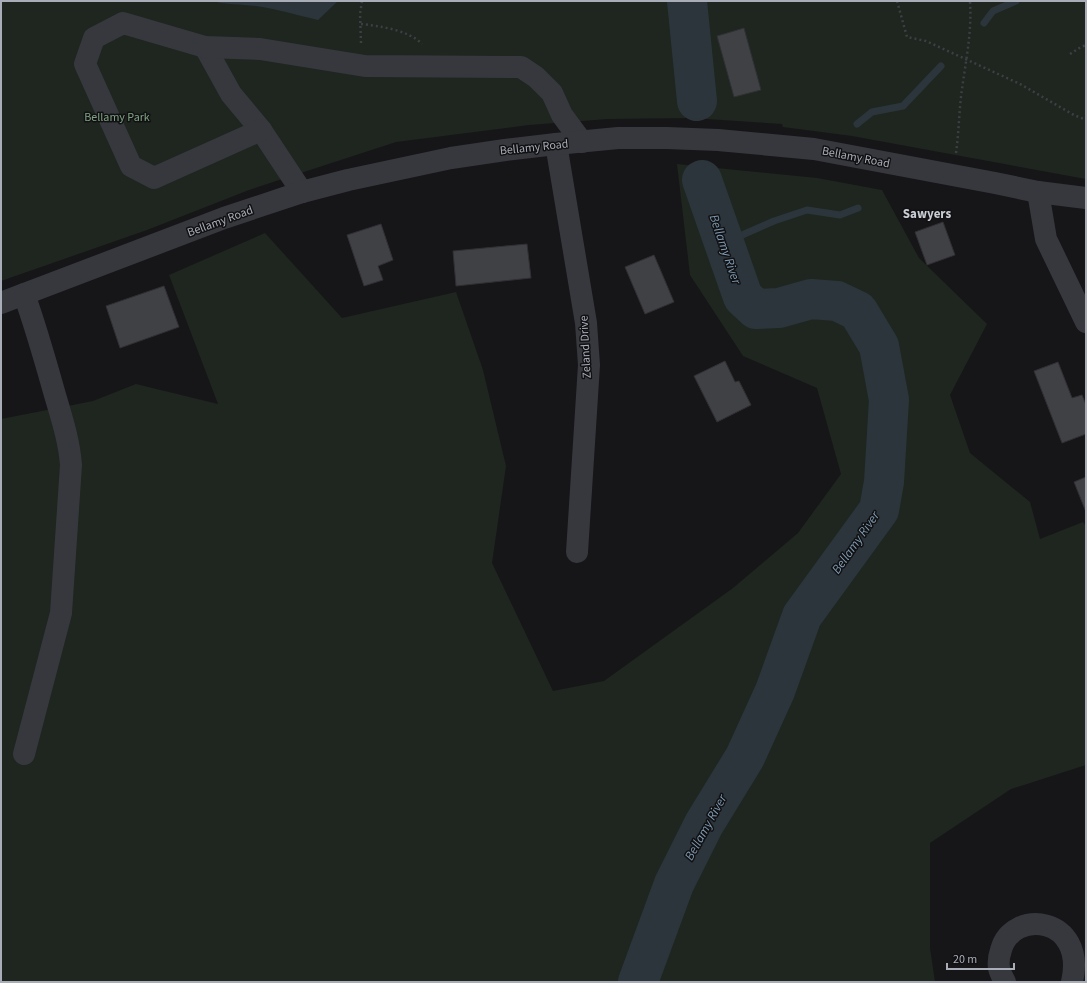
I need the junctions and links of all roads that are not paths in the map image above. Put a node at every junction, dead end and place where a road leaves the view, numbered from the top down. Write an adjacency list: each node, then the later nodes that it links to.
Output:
1 (205, 47): 2 (street); 2 (street); 3 (street)
2 (261, 130): 5 (street)
3 (582, 142): 4 (street, Bellamy Road); 6 (street, Bellamy Road)
4 (556, 144): 5 (street, Bellamy Road); 11 (street, Zeland Drive)
5 (302, 192): 8 (street, Bellamy Road)
6 (1038, 192): 7 (street, Bellamy Road); 10 (street)
7 (1086, 198)
8 (24, 294): 9 (street, Bellamy Road); 12 (street)
9 (1, 303)
10 (1086, 322)
11 (577, 552)
12 (24, 754)
13 (1005, 982): 14 (street)
14 (1072, 982)

